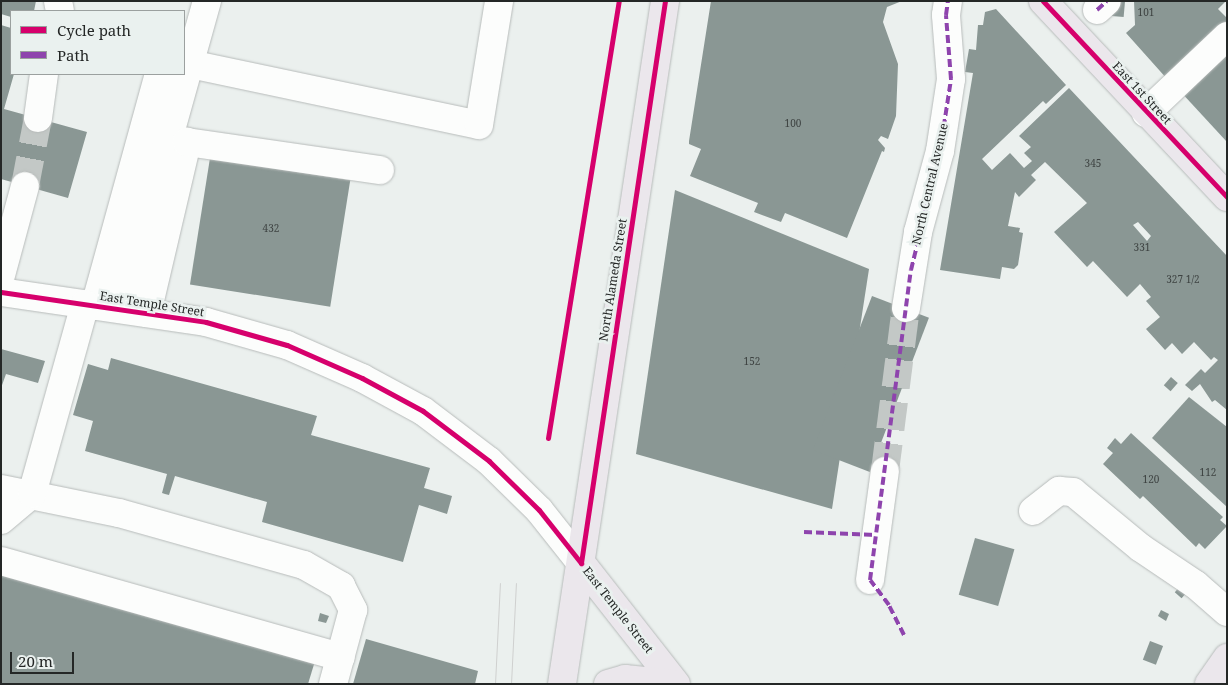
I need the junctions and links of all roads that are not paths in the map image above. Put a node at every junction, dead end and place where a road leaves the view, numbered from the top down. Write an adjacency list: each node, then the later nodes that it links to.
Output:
1 (207, 1): 7 (street)
2 (499, 1): 7 (street)
3 (665, 1): 26 (main road, North Alameda Street)
4 (948, 1): 19 (street, North Central Avenue)
5 (1043, 1): 10 (main road, East 1st Street)
6 (1227, 36): 10 (street)
7 (190, 64): 18 (street)
8 (44, 75): 11 (street)
9 (159, 75): 18 (street)
10 (1146, 114): 14 (main road, East 1st Street)
11 (38, 118)
12 (380, 170): 18 (street)
13 (25, 186): 15 (street)
14 (1227, 197)
15 (6, 230): 16 (street)
16 (1, 275)
17 (1, 292): 18 (street, East Temple Street)
18 (112, 308): 22 (street); 26 (street, East Temple Street)
19 (906, 308)
20 (884, 471): 27 (street)
21 (1, 489): 22 (street)
22 (32, 494): 24 (street); 29 (street)
23 (1032, 511): 28 (street)
24 (1, 520)
25 (1, 561): 29 (street)
26 (581, 562): 31 (main road, North Alameda Street); 33 (main road, East Temple Street)
27 (870, 580)
28 (1227, 612)
29 (341, 657): 30 (street)
30 (333, 684)
31 (562, 684)
32 (608, 684): 33 (main road)
33 (675, 684)

